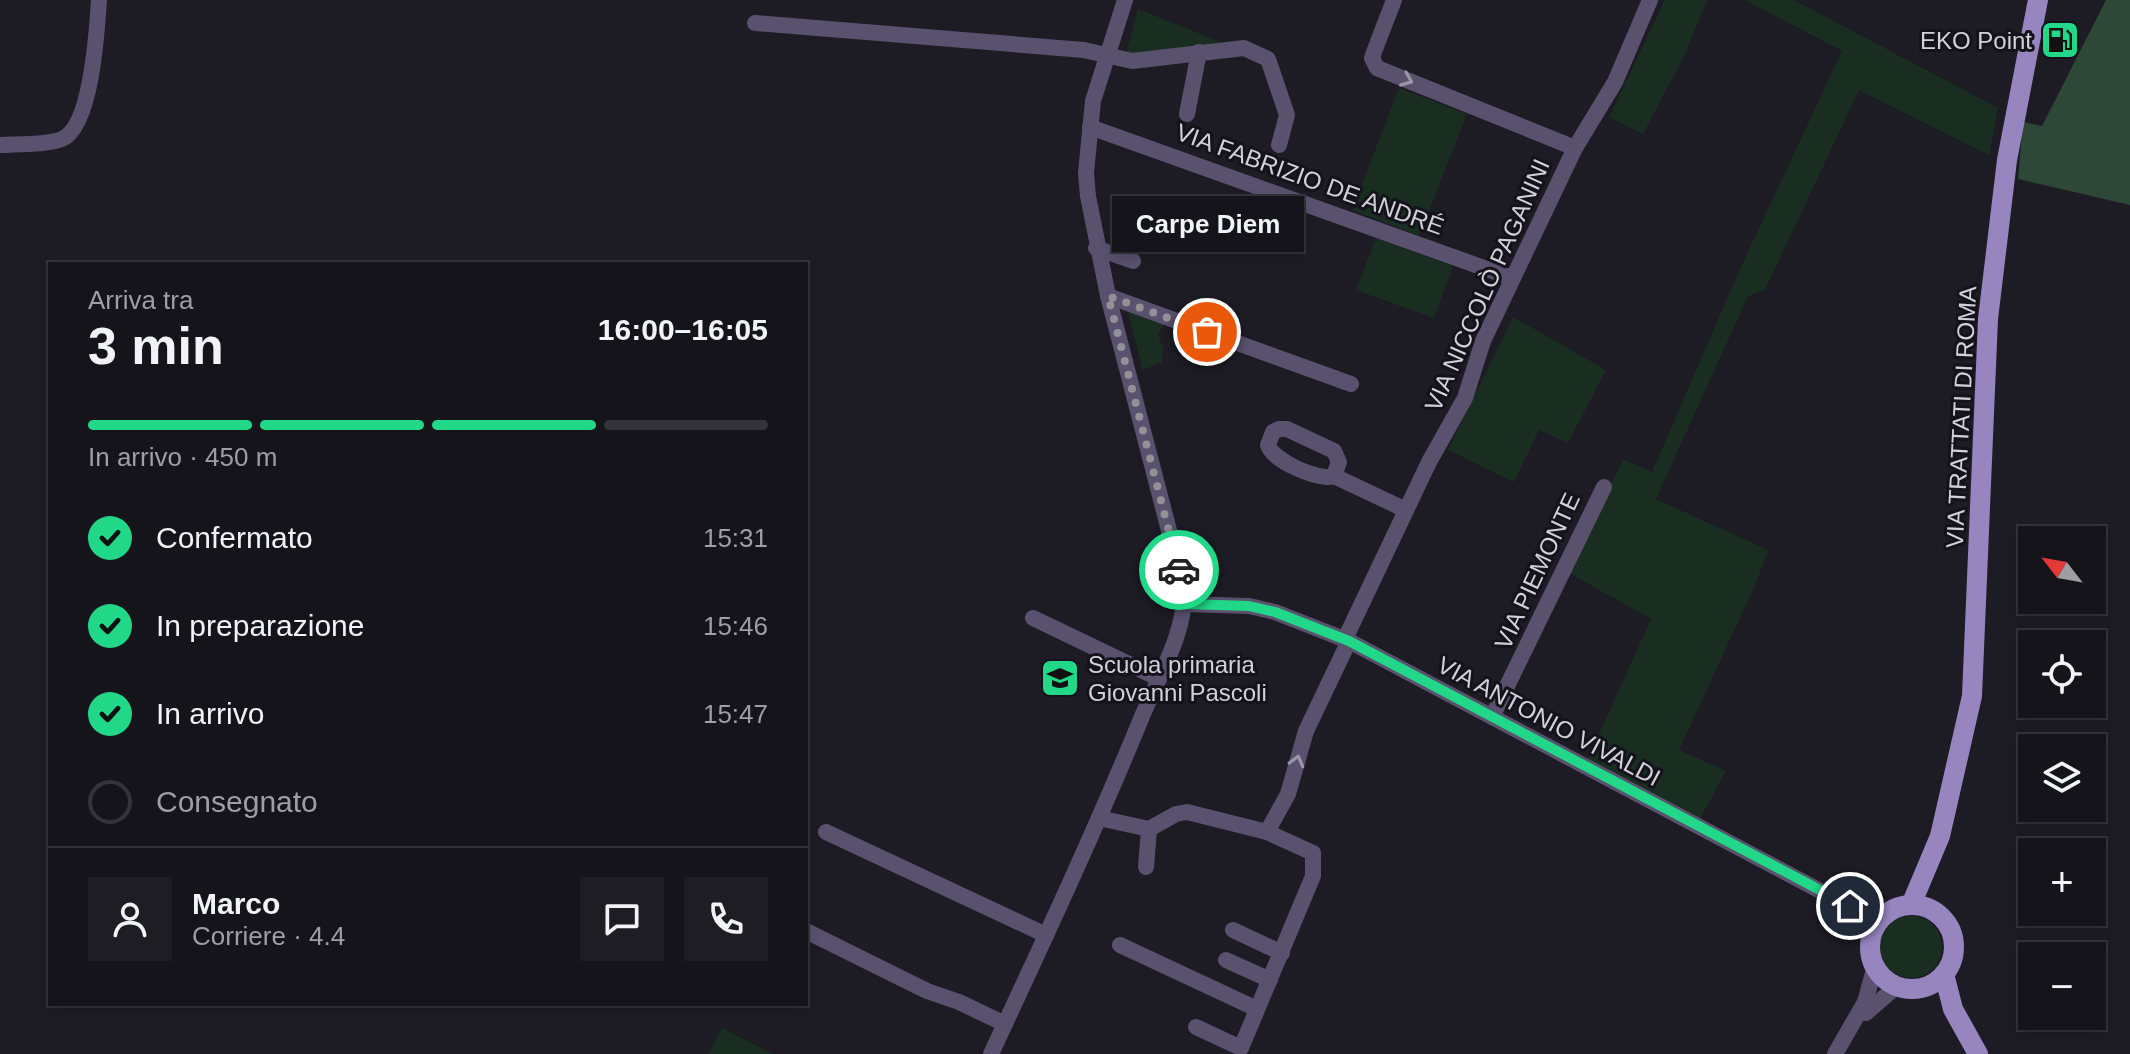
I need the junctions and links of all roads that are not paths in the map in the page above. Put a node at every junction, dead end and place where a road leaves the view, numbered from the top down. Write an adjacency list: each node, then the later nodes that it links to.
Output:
1 (99, 0): 11 (street)
2 (1125, 0): 8 (street)
3 (1394, 0): 13 (street, one-way to 13)
4 (1650, 0): 13 (street, VIA NICCOLÒ PAGANINI)
5 (2038, 0): 31 (main road, VIA TRATTATI DI ROMA)
6 (755, 23): 8 (street)
7 (1199, 52): 8 (street); 9 (street); 12 (street)
8 (1106, 56): 10 (street)
9 (1187, 114)
10 (1090, 127): 14 (street); 16 (street, VIA FABRIZIO DE ANDRÉ)
11 (0, 145)
12 (1279, 145)
13 (1575, 148): 16 (street, VIA NICCOLÒ PAGANINI)
14 (1096, 248): 15 (street); 17 (street)
15 (1133, 261)
16 (1512, 278): 21 (street, VIA NICCOLÒ PAGANINI)
17 (1108, 296): 18 (street); 22 (street)
18 (1351, 384)
19 (1334, 476): 21 (street)
20 (1604, 487): 26 (street, VIA PIEMONTE)
21 (1406, 510): 24 (street, VIA NICCOLÒ PAGANINI)
22 (1185, 604): 24 (street, VIA ANTONIO VIVALDI); 25 (street)
23 (1033, 618): 25 (street)
24 (1347, 640): 26 (street, VIA ANTONIO VIVALDI); 30 (street, VIA NICCOLÒ PAGANINI, one-way to 24)
25 (1158, 678): 27 (street)
26 (1492, 717): 35 (street, VIA ANTONIO VIVALDI)
27 (1099, 818): 28 (street); 38 (street)
28 (1149, 829): 30 (street); 32 (street)
29 (826, 832): 38 (street)
30 (1267, 832): 40 (street)
31 (1940, 836): 33 (main road, VIA TRATTATI DI ROMA); 34 (main road, VIA TRATTATI DI ROMA)
32 (1146, 867)
33 (1911, 905): 34 (main road); 35 (main road)
34 (1936, 913): 43 (main road)
35 (1879, 922): 42 (main road)
36 (1233, 930): 40 (street)
37 (808, 932): 47 (street)
38 (1046, 935): 47 (street)
39 (1120, 945): 46 (street)
40 (1282, 953): 44 (street)
41 (1226, 960): 44 (street)
42 (1875, 966): 45 (main road); 50 (street)
43 (1944, 974): 45 (main road); 49 (main road)
44 (1270, 980): 46 (street)
45 (1905, 987): 49 (main road); 50 (street)
46 (1257, 1009): 48 (street)
47 (1005, 1024): 51 (street)
48 (1196, 1027)
49 (1962, 1029): 53 (main road)
50 (1847, 1036): 52 (street)
51 (991, 1054)
52 (1835, 1054)
53 (1978, 1054)

